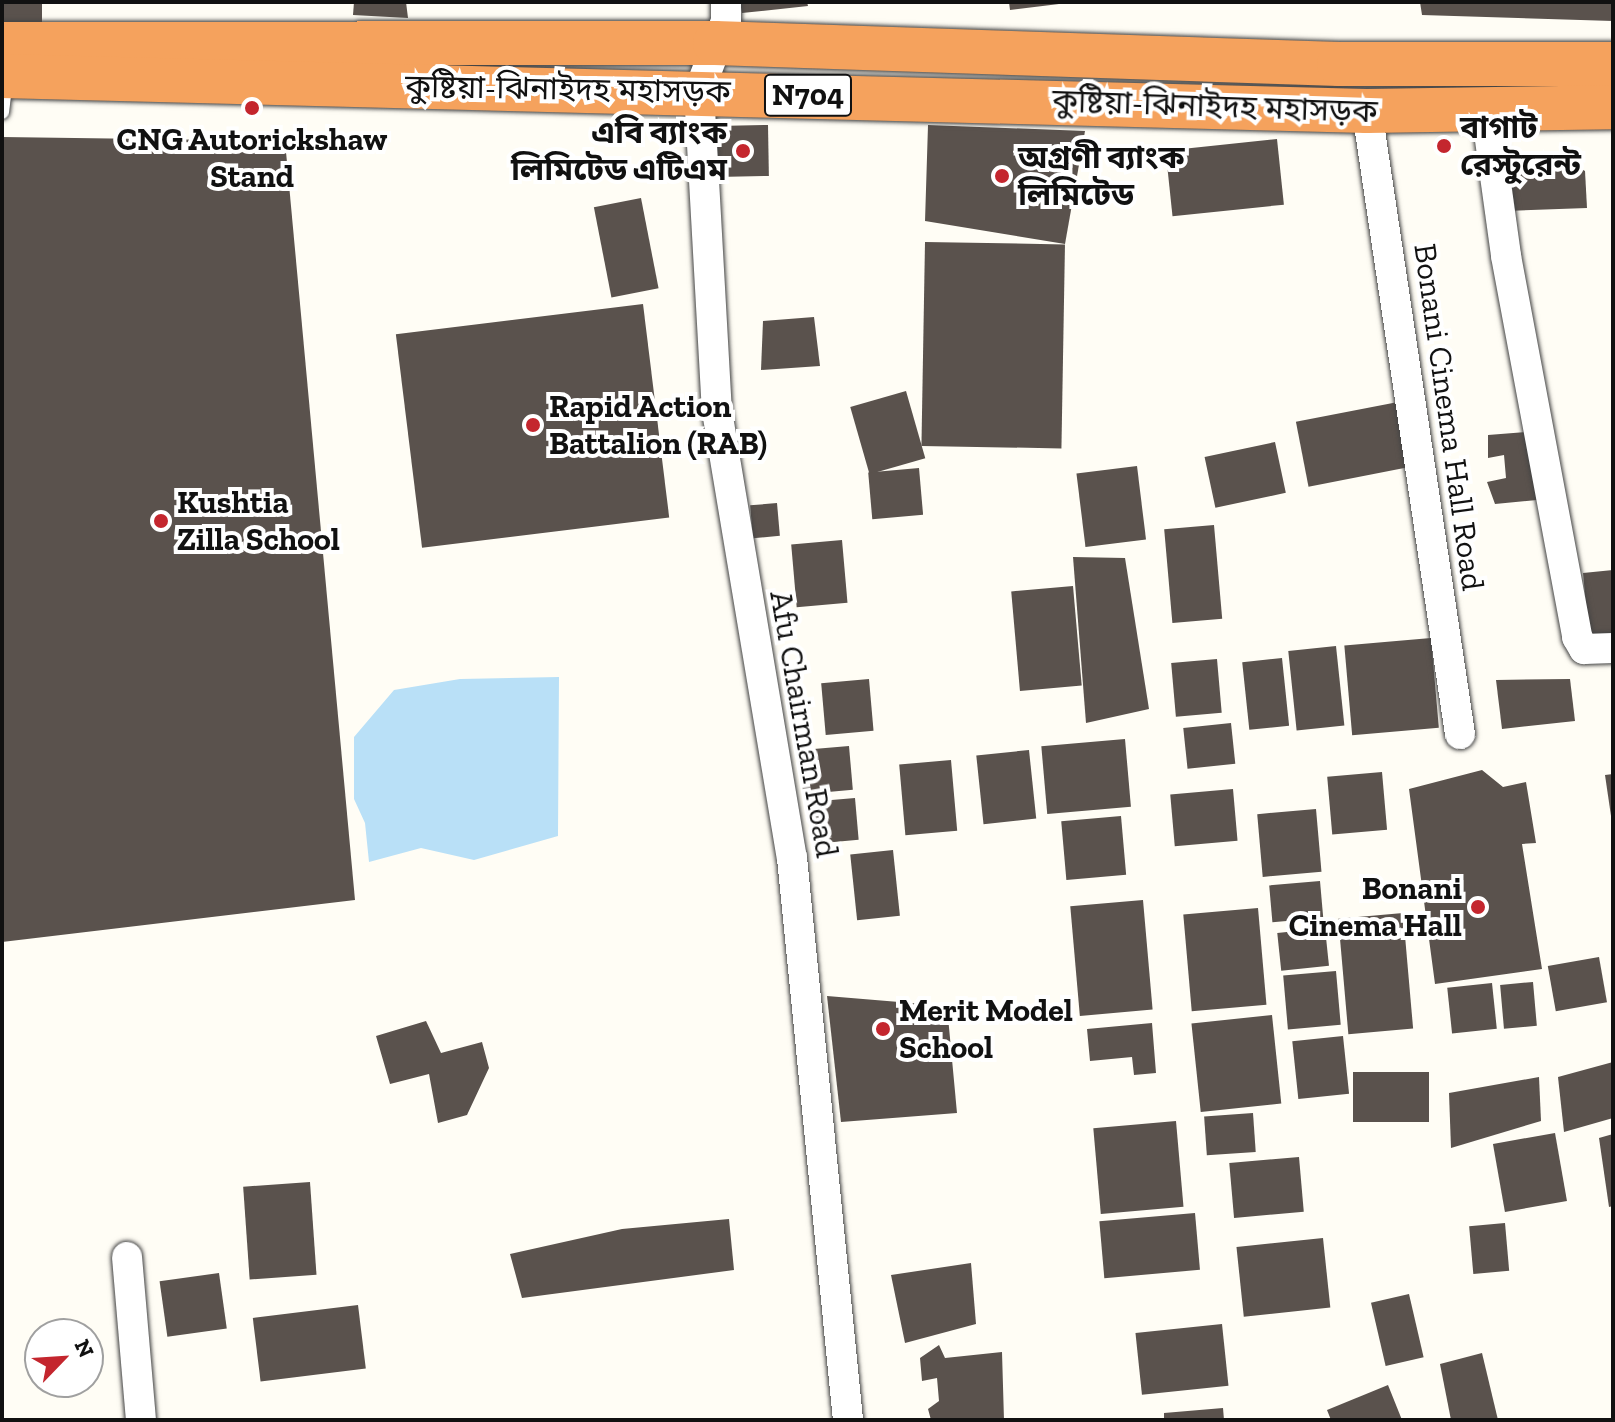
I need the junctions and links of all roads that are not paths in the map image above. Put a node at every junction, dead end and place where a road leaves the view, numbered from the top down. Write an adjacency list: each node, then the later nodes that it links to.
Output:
1 (726, 2): 2 (street, Afu Chairman Road)
2 (715, 43): 3 (highway, কুষ্টিয়া-ঝিনাইদহ মহাসড়ক / N704); 6 (highway, কুষ্টিয়া-ঝিনাইদহ মহাসড়ক / N704); 7 (street, Afu Chairman Road)
3 (970, 52): 4 (highway, কুষ্টিয়া-ঝিনাইদহ মহাসড়ক / N704); 8 (highway)
4 (1200, 59): 5 (highway, কুষ্টিয়া-ঝিনাইদহ মহাসড়ক / N704); 9 (highway)
5 (1601, 64): 10 (highway)
6 (4, 70): 7 (highway, কুষ্টিয়া-ঝিনাইদহ মহাসড়ক / N704)
7 (699, 91): 8 (highway, কুষ্টিয়া-ঝিনাইদহ মহাসড়ক / N704); 17 (street, Afu Chairman Road)
8 (970, 100): 9 (highway, কুষ্টিয়া-ঝিনাইদহ মহাসড়ক / N704)
9 (1202, 106): 11 (highway, কুষ্টিয়া-ঝিনাইদহ মহাসড়ক / N704)
10 (1604, 107): 12 (highway, কুষ্টিয়া-ঝিনাইদহ মহাসড়ক / N704)
11 (1367, 111): 12 (highway, কুষ্টিয়া-ঝিনাইদহ মহাসড়ক / N704); 14 (street, Bonani Cinema Hall Road)
12 (1486, 111): 13 (street)
13 (1613, 648)
14 (1460, 734)
15 (127, 1257): 16 (street)
16 (141, 1420)
17 (848, 1420)

